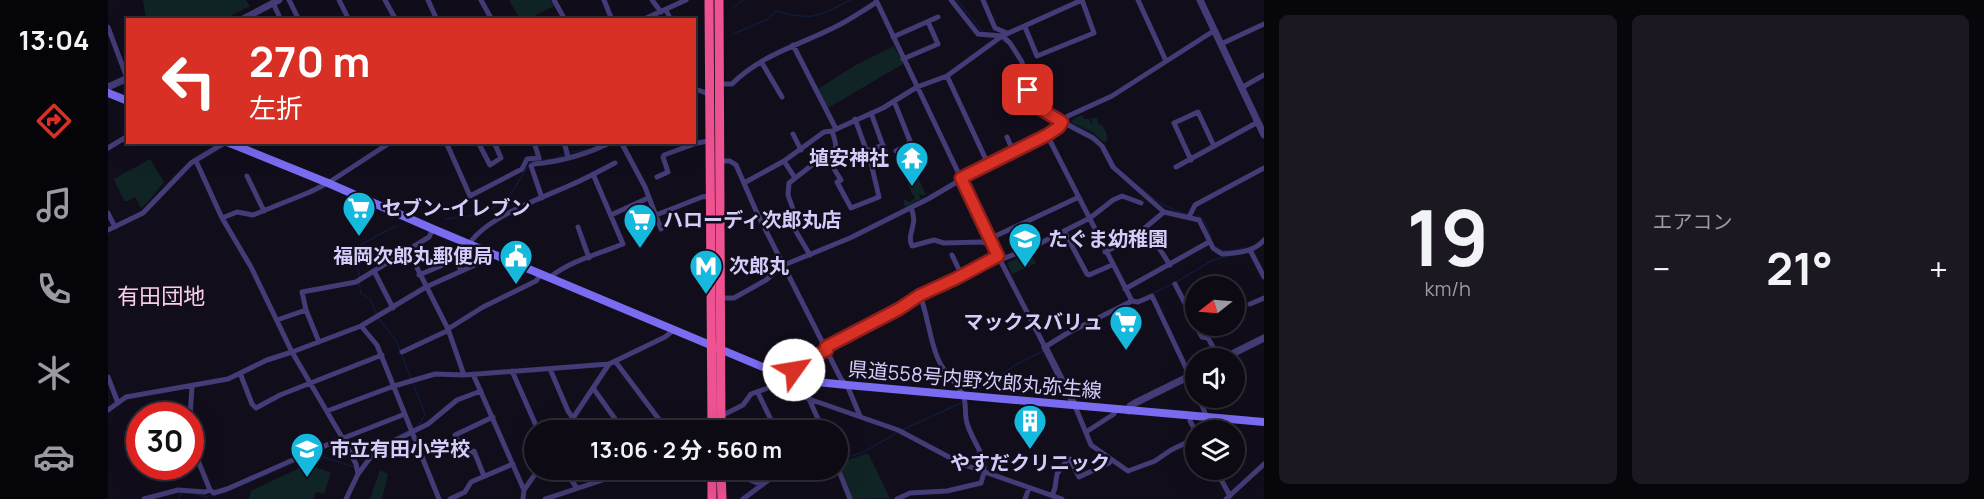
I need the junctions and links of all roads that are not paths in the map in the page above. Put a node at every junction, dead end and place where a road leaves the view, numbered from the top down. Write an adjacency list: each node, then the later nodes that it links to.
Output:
1 (289, 0): 25 (street)
2 (339, 0): 26 (street)
3 (385, 0): 27 (street)
4 (428, 0): 28 (street)
5 (481, 0): 29 (street)
6 (554, 0): 30 (street)
7 (604, 0): 31 (street)
8 (652, 0): 21 (street)
9 (686, 0): 21 (street)
10 (709, 0): 214 (highway, bridge)
11 (719, 0): 215 (highway, bridge)
12 (951, 0): 39 (street)
13 (983, 0): 39 (street)
14 (1064, 0): 20 (street)
15 (1082, 0): 20 (street); 37 (street)
16 (1138, 0): 44 (street)
17 (1200, 0): 38 (street)
18 (276, 1): 23 (street); 24 (street)
19 (876, 1): 40 (street); 42 (street)
20 (1068, 7): 37 (street)
21 (664, 11): 32 (street); 33 (street)
22 (938, 17): 34 (street)
23 (245, 18)
24 (281, 18)
25 (297, 18)
26 (348, 18)
27 (395, 18)
28 (436, 18)
29 (491, 18)
30 (564, 18)
31 (611, 18)
32 (647, 18)
33 (669, 18)
34 (928, 21): 40 (street); 43 (street)
35 (1264, 24): 41 (street)
36 (108, 27): 46 (street)
37 (1025, 27): 39 (street)
38 (1215, 30): 41 (street); 44 (street)
39 (1005, 35): 48 (street); 64 (street)
40 (893, 37): 43 (street)
41 (1221, 44): 53 (street)
42 (793, 45): 45 (street); 65 (street)
43 (903, 59): 52 (street)
44 (1166, 61): 64 (street)
45 (762, 63): 50 (street); 57 (street)
46 (126, 75)
47 (1264, 75): 53 (street)
48 (947, 76): 52 (street); 97 (street)
49 (126, 78): 51 (street)
50 (720, 84)
51 (108, 87)
52 (917, 87): 59 (street); 104 (street)
53 (1241, 88): 63 (street)
54 (696, 89): 56 (street)
55 (108, 93): 58 (main road)
56 (709, 94)
57 (782, 97)
58 (126, 100)
59 (894, 101): 60 (street); 88 (street)
60 (871, 113): 62 (street); 87 (street)
61 (1264, 115): 63 (street)
62 (855, 119): 65 (street); 87 (street)
63 (1257, 121): 68 (street); 84 (street)
64 (1062, 122): 67 (street); 114 (street)
65 (834, 130): 86 (street); 91 (street)
66 (793, 134): 86 (street)
67 (1047, 135): 89 (street); 108 (street)
68 (1264, 135)
69 (126, 137): 85 (street)
70 (1007, 137): 89 (street)
71 (709, 141): 72 (street)
72 (696, 143)
73 (224, 144): 93 (street)
74 (232, 144): 105 (main road, 県道558号内野次郎丸弥生線)
75 (447, 144): 78 (street)
76 (479, 144): 77 (street)
77 (495, 144)
78 (535, 144)
79 (564, 144): 90 (street)
80 (607, 144): 90 (street)
81 (622, 144): 110 (street)
82 (694, 144): 102 (street)
83 (384, 145): 105 (street)
84 (1214, 146): 92 (street); 92 (street)
85 (108, 148)
86 (801, 150): 95 (street)
87 (867, 151): 91 (street)
88 (896, 151)
89 (1012, 151): 97 (street)
90 (567, 154): 109 (street)
91 (826, 156): 103 (street)
92 (1191, 160): 98 (street)
93 (196, 161): 119 (street); 121 (street)
94 (721, 161): 106 (street)
95 (784, 161): 103 (street); 106 (street)
96 (615, 163): 100 (street)
97 (988, 164): 104 (street)
98 (1176, 167)
99 (1264, 168): 118 (street)
100 (593, 174): 109 (street); 116 (street)
101 (247, 176): 113 (street)
102 (657, 177)
103 (795, 178): 137 (street)
104 (961, 179): 112 (street); 127 (street)
105 (328, 183): 113 (street); 123 (main road, 県道558号内野次郎丸弥生線)
106 (744, 183): 141 (street)
107 (709, 196): 117 (street)
108 (1079, 197): 120 (street); 127 (street)
109 (542, 198): 130 (street)
110 (648, 198): 116 (street); 117 (street)
111 (1137, 204): 120 (street)
112 (911, 208): 131 (street); 137 (street)
113 (264, 211): 119 (street)
114 (1164, 212): 118 (street); 136 (street)
115 (108, 213): 121 (street)
116 (611, 215): 139 (street)
117 (656, 215): 124 (street)
118 (1189, 217): 129 (street)
119 (222, 218): 162 (street)
120 (1090, 218): 126 (street); 136 (street)
121 (115, 227): 125 (street)
122 (578, 227): 139 (street)
123 (433, 229): 130 (main road, 県道558号内野次郎丸弥生線); 133 (street)
124 (661, 229)
125 (108, 230)
126 (1064, 231): 140 (street); 142 (street)
127 (989, 239): 131 (street)
128 (1264, 240): 134 (street)
129 (1209, 242): 134 (street); 143 (street)
130 (470, 243): 135 (main road, 県道558号内野次郎丸弥生線)
131 (993, 245): 140 (street)
132 (1159, 248): 143 (street)
133 (408, 250): 144 (street); 147 (street)
134 (1250, 250): 149 (street)
135 (488, 252): 145 (street); 146 (main road, 県道558号内野次郎丸弥生線)
136 (1105, 252): 142 (street)
137 (810, 255): 141 (street)
138 (952, 255): 148 (street)
139 (589, 258): 150 (street)
140 (999, 258): 148 (street); 172 (street)
141 (784, 265): 155 (street); 169 (street)
142 (1112, 265): 153 (street)
143 (1170, 265): 153 (street)
144 (374, 271): 160 (street); 161 (street)
145 (461, 271): 147 (street); 152 (street)
146 (541, 274): 150 (main road, 県道558号内野次郎丸弥生線); 164 (street)
147 (419, 275): 152 (street)
148 (962, 276): 154 (street)
149 (1264, 277)
150 (549, 278): 165 (main road, 県道558号内野次郎丸弥生線)
151 (1175, 284): 158 (street)
152 (426, 287): 160 (street); 164 (street)
153 (1125, 290): 157 (street)
154 (920, 295): 169 (street); 194 (street)
155 (721, 298)
156 (1264, 298): 159 (street)
157 (1135, 302): 172 (street); 176 (street)
158 (1185, 304)
159 (1250, 304)
160 (393, 308): 163 (street)
161 (306, 310): 162 (street); 168 (street)
162 (277, 320): 173 (street)
163 (361, 326): 168 (street); 175 (street)
164 (448, 330): 174 (street); 182 (street)
165 (674, 330): 177 (street); 183 (main road, 県道558号内野次郎丸弥生線)
166 (1202, 336): 170 (street)
167 (1264, 338): 171 (street)
168 (320, 342): 173 (street)
169 (826, 348): 183 (street); 188 (street)
170 (1214, 348)
171 (1244, 348)
172 (1046, 349): 198 (street)
173 (292, 352): 180 (street); 187 (street)
174 (402, 352)
175 (381, 355): 187 (street); 189 (street)
176 (1185, 361)
177 (612, 363): 178 (street); 191 (street); 213 (street)
178 (550, 369): 179 (street); 210 (street)
179 (512, 371): 181 (street); 211 (street)
180 (240, 373): 187 (street); 190 (street)
181 (473, 374): 182 (street); 192 (street)
182 (464, 375): 189 (street)
183 (786, 375): 185 (main road, 県道558号内野次郎丸弥生線); 193 (street)
184 (108, 376): 197 (street)
185 (800, 378): 188 (main road, 県道558号内野次郎丸弥生線); 195 (street)
186 (1185, 378): 203 (street)
187 (311, 384): 202 (street)
188 (847, 385): 194 (main road, 県道558号内野次郎丸弥生線); 206 (street)
189 (394, 386): 202 (street); 204 (street)
190 (192, 387): 196 (street); 197 (street)
191 (593, 388): 210 (street); 212 (street)
192 (481, 390): 207 (street); 220 (street)
193 (758, 393): 205 (street); 216 (street)
194 (964, 396): 198 (main road, 県道558号内野次郎丸弥生線); 228 (street)
195 (809, 399): 206 (street); 217 (street)
196 (191, 402)
197 (118, 403): 200 (street)
198 (1075, 406): 201 (main road, 県道558号内野次郎丸弥生線); 221 (street)
199 (1203, 408): 209 (street)
200 (108, 410)
201 (1116, 410): 203 (main road, 県道558号内野次郎丸弥生線); 221 (street)
202 (327, 411): 222 (street)
203 (1130, 411): 208 (main road, 県道558号内野次郎丸弥生線)
204 (405, 414): 220 (street); 222 (street)
205 (723, 415)
206 (860, 416): 228 (street)
207 (493, 417): 225 (street); 230 (street)
208 (1191, 417): 209 (main road, 県道558号内野次郎丸弥生線); 218 (street)
209 (1207, 418): 219 (main road, 県道558号内野次郎丸弥生線)
210 (573, 419)
211 (534, 420)
212 (616, 420)
213 (659, 420)
214 (711, 420)
215 (721, 420)
216 (771, 420)
217 (818, 420)
218 (1190, 420)
219 (1264, 422)
220 (411, 430): 227 (street); 250 (street)
221 (1086, 432): 224 (street)
222 (343, 439): 227 (street); 245 (street)
223 (1185, 443): 224 (street)
224 (1112, 460): 246 (street)
225 (513, 464): 230 (street); 243 (street)
226 (1263, 467): 247 (street)
227 (357, 470): 249 (street)
228 (985, 472): 242 (street); 259 (street)
229 (204, 474): 245 (street)
230 (484, 476): 251 (street)
231 (531, 480): 243 (street)
232 (571, 480): 241 (street)
233 (602, 480): 241 (street)
234 (712, 480): 255 (highway)
235 (721, 480): 256 (highway, bridge)
236 (750, 480): 240 (street)
237 (769, 480): 240 (street)
238 (843, 480): 258 (street)
239 (1220, 480): 247 (street)
240 (762, 485): 257 (street)
241 (577, 488): 244 (street)
242 (1029, 488): 246 (street); 260 (street)
243 (524, 490): 252 (street)
244 (570, 491): 253 (street); 254 (street)
245 (213, 495): 248 (street)
246 (1052, 496): 261 (street)
247 (1228, 498)
248 (144, 499)
249 (346, 499)
250 (439, 499)
251 (450, 499)
252 (524, 499)
253 (545, 499)
254 (573, 499)
255 (712, 499)
256 (722, 499)
257 (743, 499)
258 (850, 499)
259 (897, 499)
260 (1025, 499)
261 (1062, 499)

